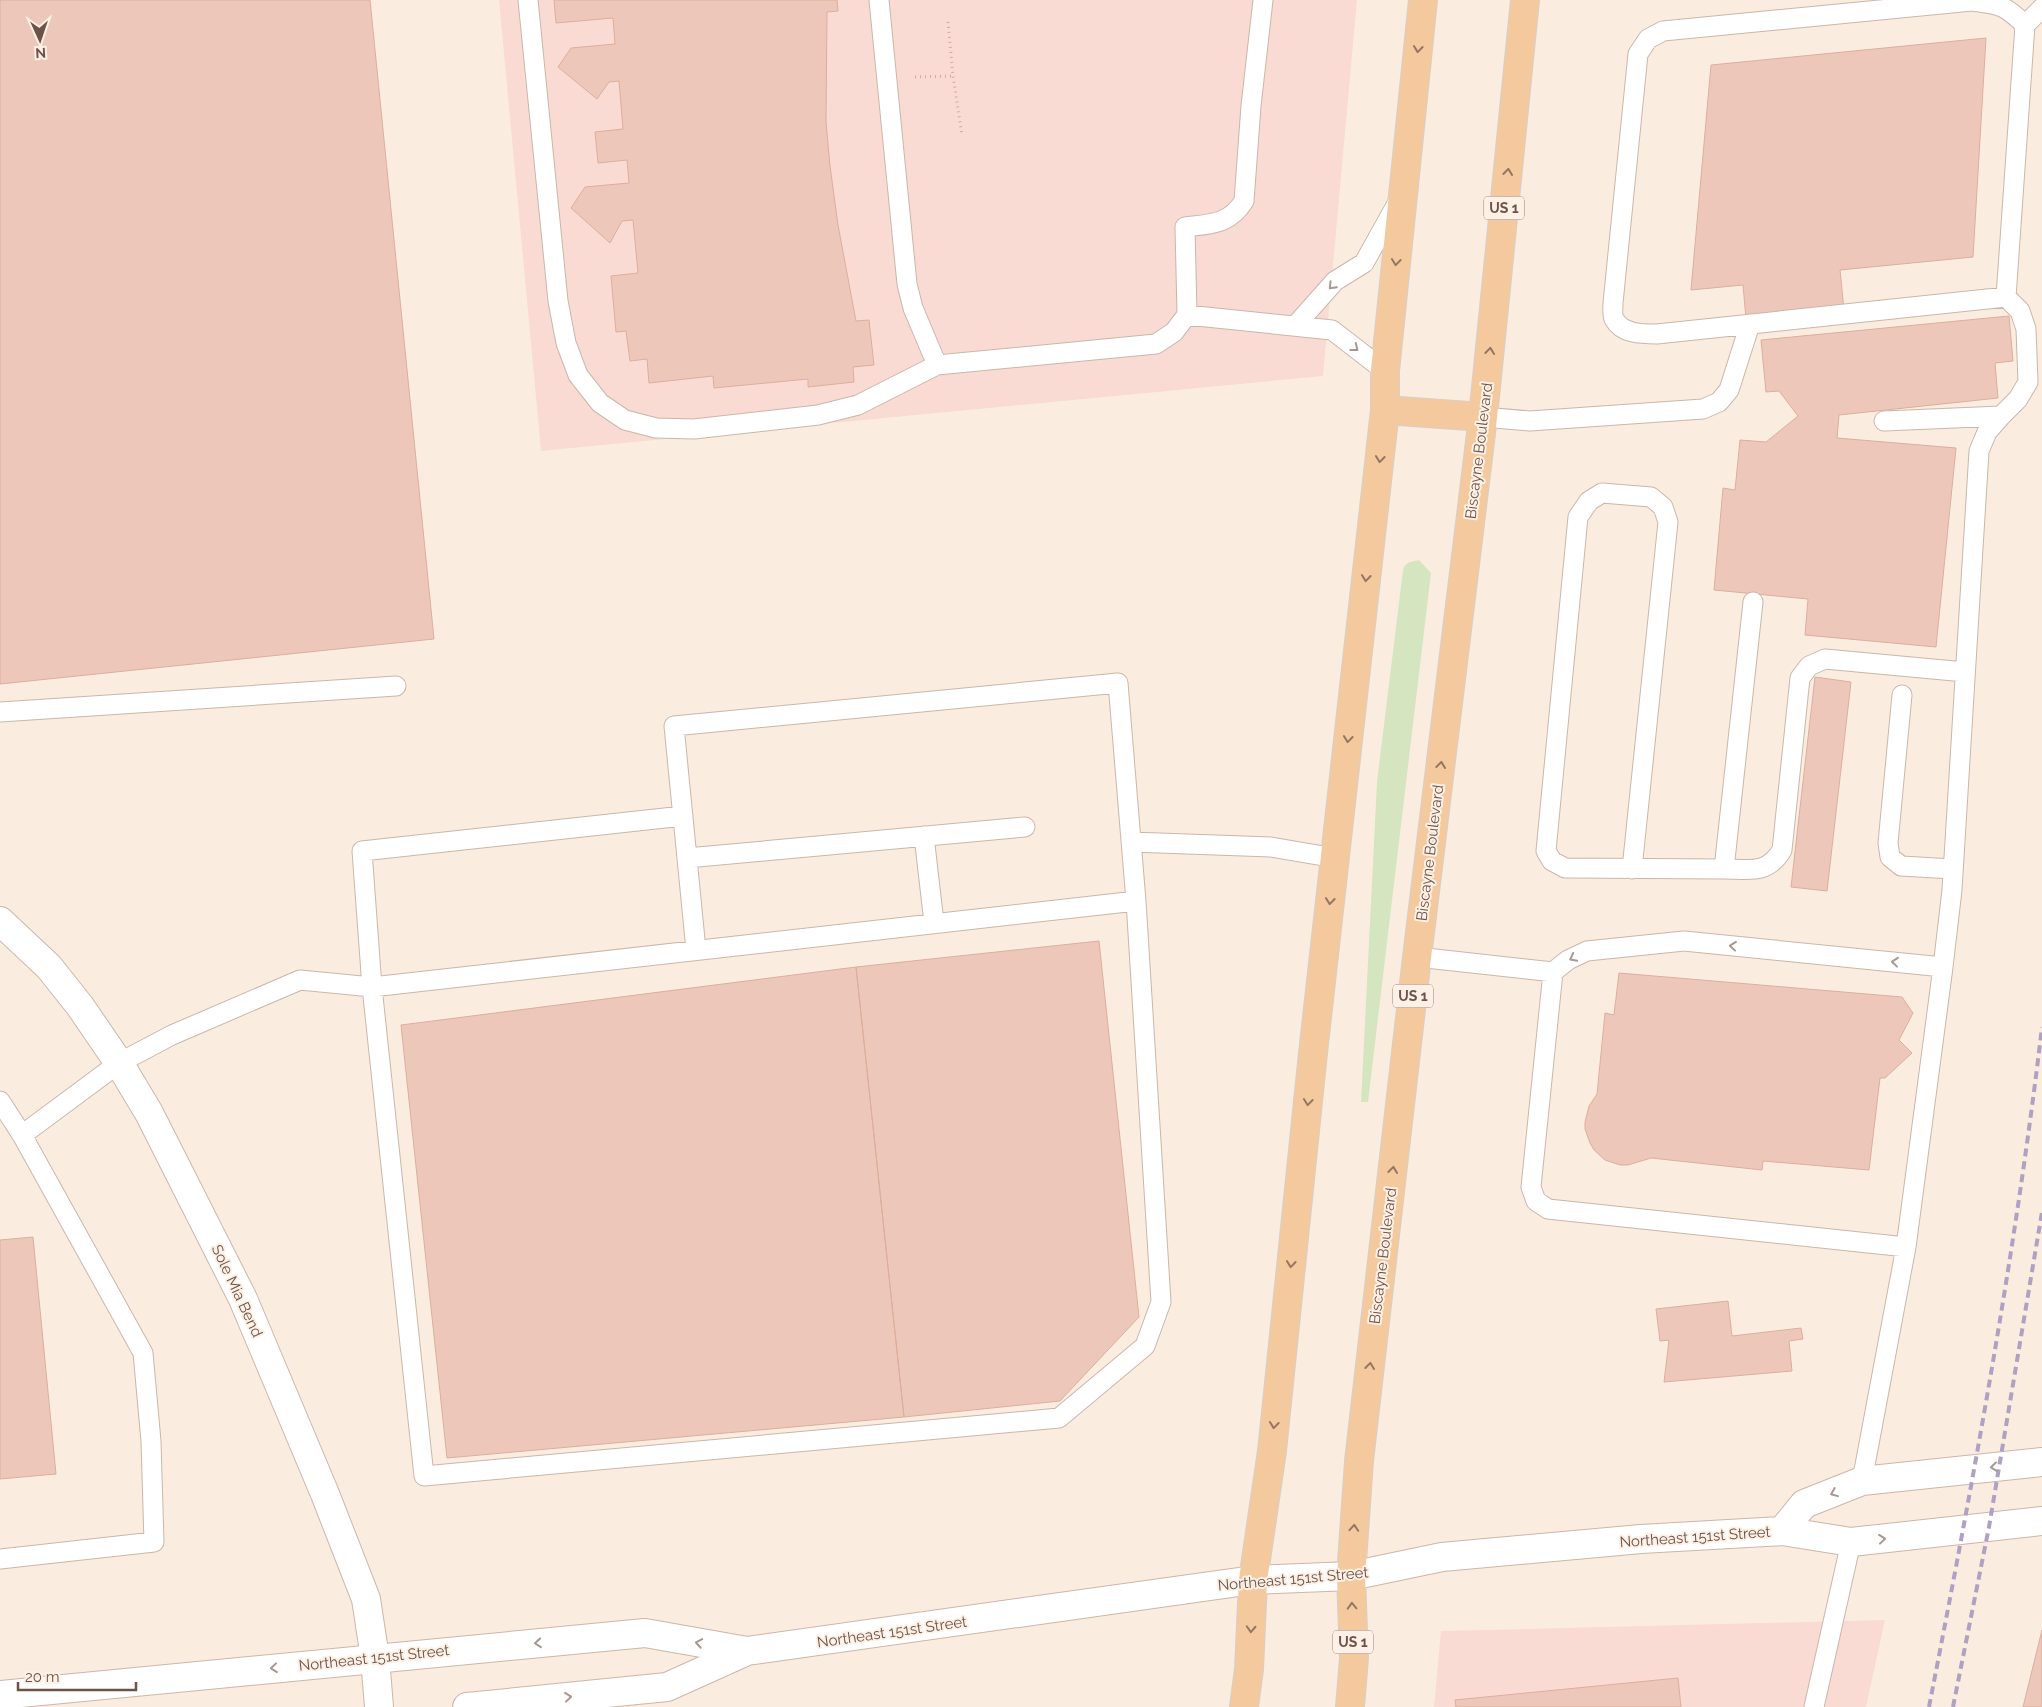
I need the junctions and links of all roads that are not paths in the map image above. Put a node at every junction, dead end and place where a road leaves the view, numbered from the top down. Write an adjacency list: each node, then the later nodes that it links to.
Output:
1 (528, 0): 13 (lane)
2 (879, 0): 13 (lane)
3 (1263, 0): 10 (lane)
4 (1422, 0): 8 (main road, one-way to 8)
5 (1525, 0): 17 (main road, Biscayne Boulevard / US 1, one-way to 5)
6 (2042, 8): 7 (lane)
7 (2025, 25): 9 (lane); 11 (lane)
8 (1403, 194): 12 (lane, one-way to 12); 14 (main road, one-way to 14)
9 (2006, 297): 11 (lane); 16 (lane)
10 (1187, 316): 12 (lane); 13 (lane)
11 (1750, 324): 17 (lane)
12 (1295, 326): 14 (lane, one-way to 14)
13 (937, 365)
14 (1385, 371): 15 (main road)
15 (1385, 410): 17 (main road); 29 (main road, one-way to 29)
16 (2000, 416): 18 (lane); 20 (lane)
17 (1483, 417): 37 (main road, Biscayne Boulevard / US 1, one-way to 17)
18 (1884, 421)
19 (1753, 602): 31 (lane)
20 (1965, 672): 31 (lane); 32 (lane)
21 (396, 686): 23 (lane)
22 (1902, 695): 32 (lane)
23 (0, 712)
24 (683, 816): 27 (lane); 28 (lane); 40 (lane)
25 (1026, 827): 26 (lane)
26 (924, 836): 28 (lane); 35 (lane)
27 (1131, 842): 29 (lane); 33 (lane)
28 (687, 858): 36 (lane)
29 (1335, 858): 52 (main road, one-way to 52)
30 (1632, 869): 30 (lane); 31 (lane)
31 (1724, 869)
32 (1953, 870): 38 (lane)
33 (1136, 901): 35 (lane); 40 (lane)
34 (0, 921): 41 (street, Sole Mia Bend)
35 (934, 923): 36 (lane)
36 (696, 950): 40 (lane)
37 (1417, 957): 39 (lane); 51 (main road, Biscayne Boulevard / US 1, one-way to 37)
38 (1943, 967): 39 (lane, one-way to 39); 44 (lane)
39 (1553, 972): 44 (lane)
40 (372, 987): 41 (lane)
41 (119, 1063): 43 (lane); 54 (street, Sole Mia Bend)
42 (0, 1101): 43 (lane)
43 (22, 1135): 50 (lane)
44 (1906, 1247): 46 (lane)
45 (2042, 1462): 46 (street, Northeast 151st Street, one-way to 46)
46 (1862, 1481): 48 (street, Northeast 151st Street, one-way to 48)
47 (2042, 1521): 49 (street, Northeast 151st Street, one-way to 47)
48 (1782, 1531): 49 (street, Northeast 151st Street); 51 (street, Northeast 151st Street)
49 (1851, 1542): 60 (lane)
50 (0, 1559)
51 (1351, 1576): 52 (street, Northeast 151st Street); 59 (main road, Biscayne Boulevard / US 1, one-way to 51)
52 (1253, 1580): 53 (street, Northeast 151st Street); 58 (main road, one-way to 58)
53 (747, 1651): 54 (street, Northeast 151st Street, one-way to 54); 57 (street, Northeast 151st Street, one-way to 53)
54 (375, 1658): 55 (street, Northeast 151st Street, one-way to 55); 56 (street, Sole Mia Bend)
55 (0, 1696)
56 (379, 1707)
57 (468, 1707)
58 (1244, 1707)
59 (1350, 1707)
60 (1814, 1707)

